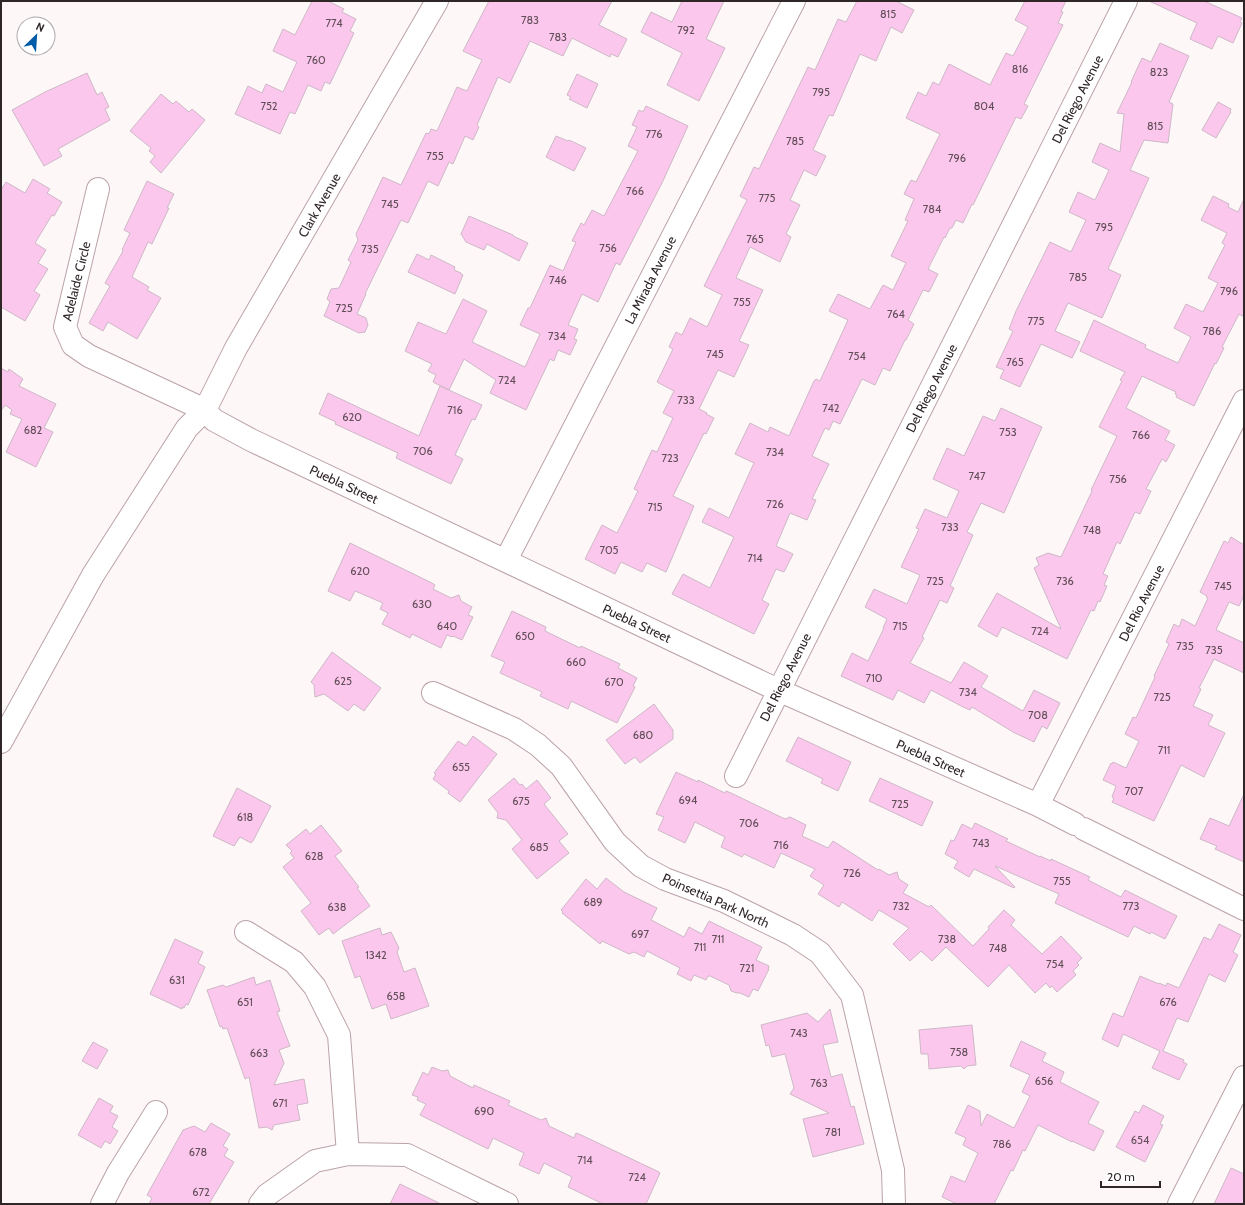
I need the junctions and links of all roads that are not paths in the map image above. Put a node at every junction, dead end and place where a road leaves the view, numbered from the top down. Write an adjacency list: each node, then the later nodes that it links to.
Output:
1 (437, 1): 6 (street, Clark Avenue)
2 (794, 1): 7 (street, La Mirada Avenue)
3 (1126, 1): 8 (street, Del Riego Avenue)
4 (98, 189): 6 (street, Adelaide Circle)
5 (1244, 401): 12 (street, Del Rio Avenue)
6 (205, 410): 7 (street, Puebla Street); 10 (street, Clark Avenue)
7 (506, 560): 8 (street, Puebla Street)
8 (778, 690): 11 (street, Del Riego Avenue); 12 (street, Puebla Street)
9 (433, 693): 21 (street, Poinsettia Park North)
10 (1, 742)
11 (736, 776)
12 (1038, 805): 13 (street, Puebla Street)
13 (1244, 909)
14 (246, 932): 17 (street)
15 (1244, 1077): 22 (street)
16 (156, 1112): 18 (street)
17 (348, 1154): 19 (street); 20 (street)
18 (102, 1204)
19 (260, 1204)
20 (507, 1204)
21 (894, 1204)
22 (1179, 1204)

